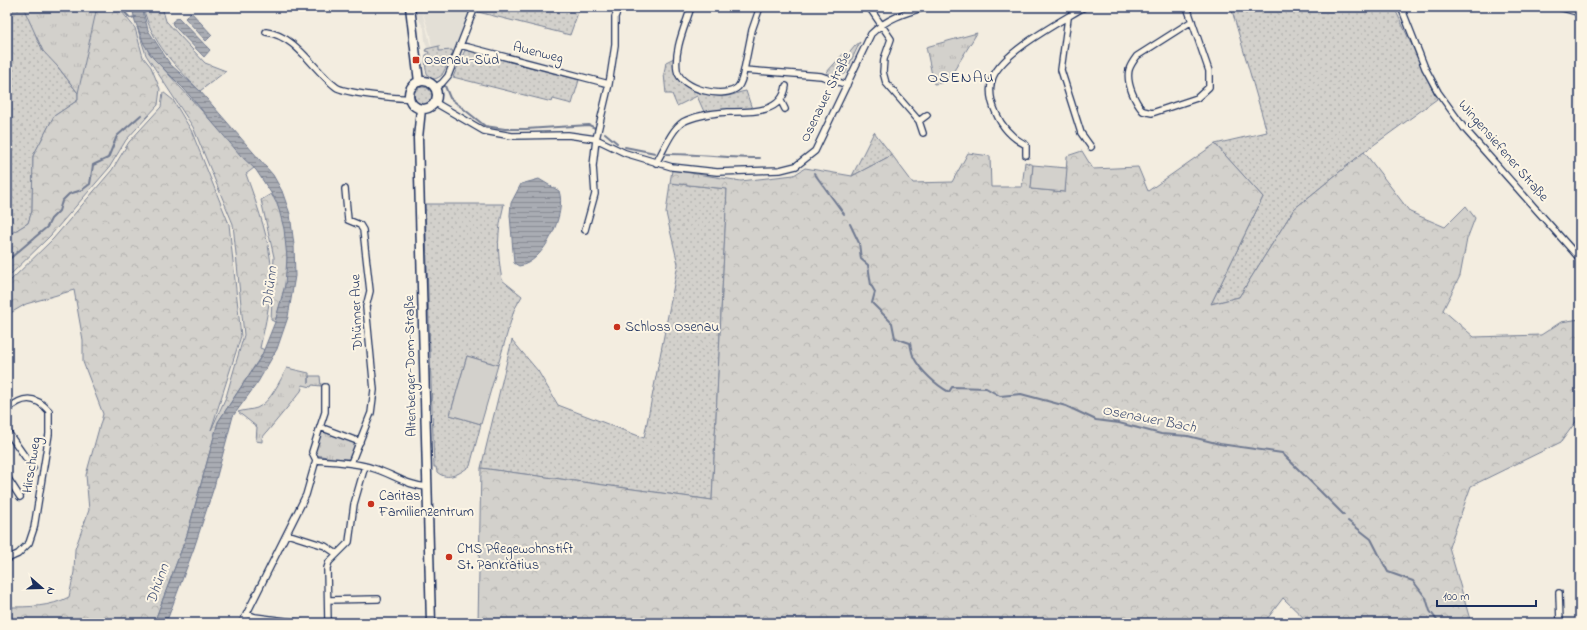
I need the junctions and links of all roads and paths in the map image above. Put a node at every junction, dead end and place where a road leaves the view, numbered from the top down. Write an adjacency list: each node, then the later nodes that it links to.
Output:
1 (410, 7): 19 (main road)
2 (475, 7): 17 (street)
3 (619, 7): 20 (street)
4 (692, 7): 18 (street)
5 (760, 7): 18 (street)
6 (869, 7): 15 (street)
7 (926, 7): 15 (street, Osenauer Straße)
8 (1084, 7): 13 (street)
9 (1187, 7): 14 (street)
10 (1401, 7): 38 (street, Wingensiefener Straße)
11 (1560, 7): 12 (street)
12 (1580, 13)
13 (1068, 18): 33 (street); 34 (street)
14 (1192, 21): 14 (street)
15 (881, 24): 21 (street, Osenauer Straße); 30 (street)
16 (266, 32): 24 (street)
17 (460, 45): 20 (street, Auenweg); 23 (street)
18 (744, 70): 21 (street)
19 (419, 82): 23 (main road); 24 (main road)
20 (609, 84): 32 (street)
21 (846, 85): 35 (street, Osenauer Straße)
22 (786, 86): 25 (street)
23 (435, 88): 26 (main road)
24 (409, 98): 27 (main road)
25 (781, 100): 28 (street); 35 (street)
26 (434, 102): 27 (main road); 32 (street, Osenauer Straße)
27 (421, 109): 49 (main road, Altenberger-Dom-Straße)
28 (785, 109)
29 (927, 115): 30 (street)
30 (919, 120): 31 (street)
31 (923, 133)
32 (596, 139): 35 (street, Osenauer Straße); 37 (street)
33 (1091, 147)
34 (1026, 155)
35 (656, 163)
36 (345, 189): 43 (street, Dhünner Aue)
37 (585, 230)
38 (1580, 259)
39 (325, 387): 41 (street)
40 (7, 410): 53 (street, Hirschweg)
41 (320, 427): 43 (street); 44 (street)
42 (7, 430): 47 (street, Hirschweg)
43 (360, 442): 45 (street, Dhünner Aue)
44 (316, 460): 45 (street); 51 (street)
45 (352, 463): 46 (street)
46 (365, 466): 49 (street); 52 (street)
47 (33, 468)
48 (7, 477): 50 (street, Hirschweg)
49 (428, 487): 61 (main road, Altenberger-Dom-Straße)
50 (20, 497)
51 (287, 534): 52 (street); 57 (street)
52 (337, 554): 56 (street)
53 (7, 559)
54 (1559, 594): 62 (street)
55 (378, 599): 56 (street)
56 (328, 600): 60 (street)
57 (247, 614): 58 (street); 59 (street)
58 (242, 623)
59 (301, 623)
60 (328, 623)
61 (431, 623)
62 (1560, 623)

